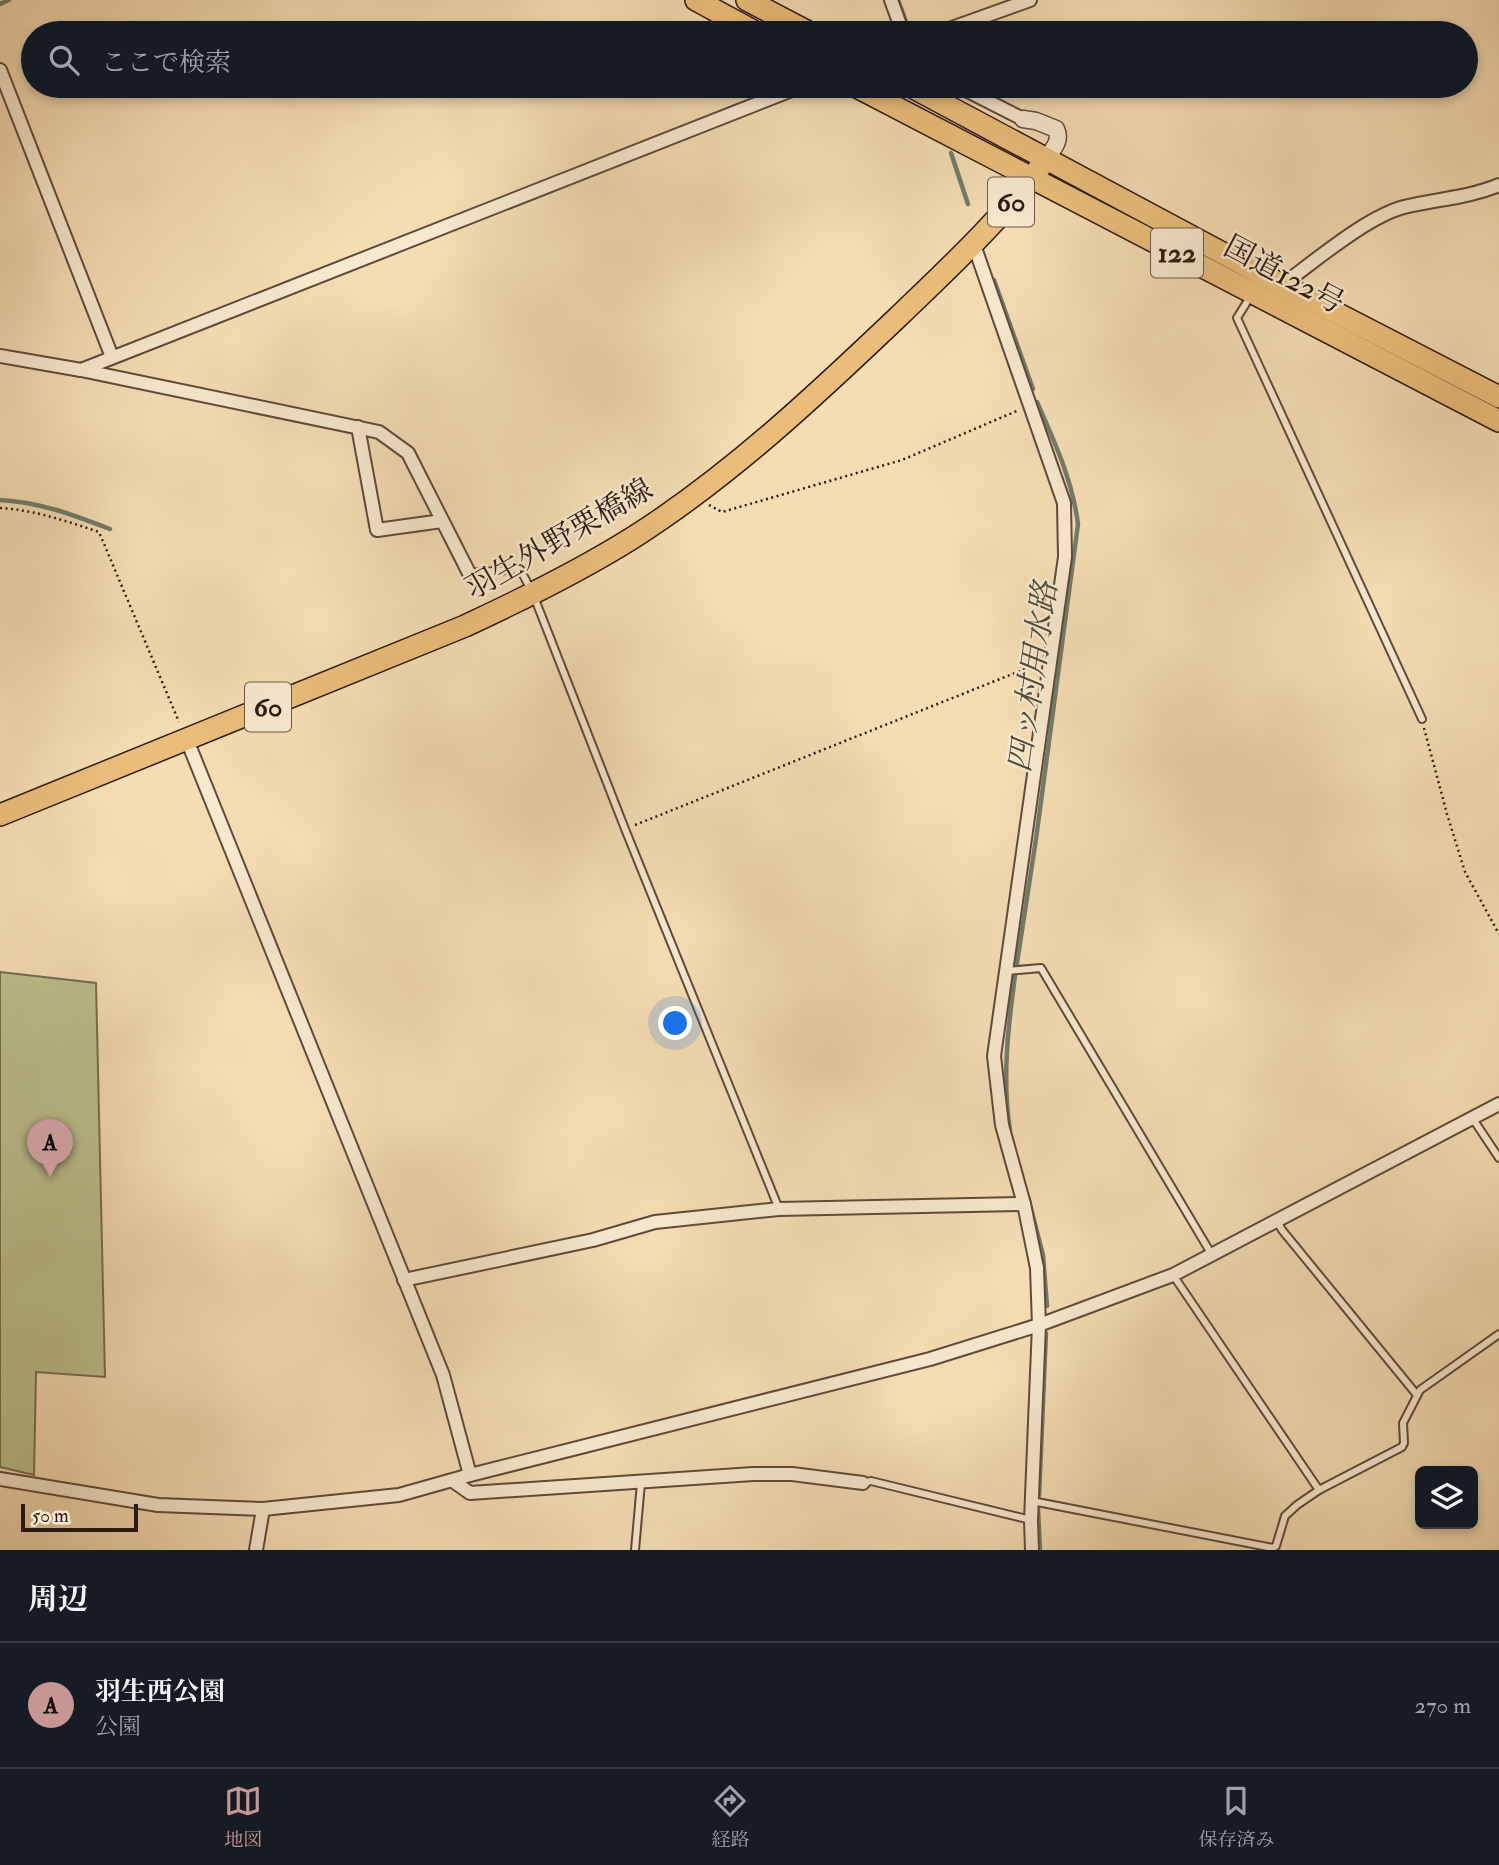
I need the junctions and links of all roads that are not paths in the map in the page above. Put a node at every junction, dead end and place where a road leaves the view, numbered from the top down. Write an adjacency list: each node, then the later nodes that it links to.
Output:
1 (696, 0): 5 (main road)
2 (747, 0): 6 (main road)
3 (891, 0): 7 (street)
4 (1030, 0): 8 (street)
5 (735, 21)
6 (787, 21)
7 (899, 21)
8 (971, 21)
9 (0, 70): 22 (street)
10 (771, 98): 22 (street)
11 (878, 98): 16 (main road, 国道122号 / 122)
12 (932, 98): 15 (main road, 国道122号 / 122)
13 (982, 98): 14 (street)
14 (1023, 119): 15 (street)
15 (1046, 159): 16 (main road, 羽生外野栗橋線 / 60); 19 (main road, 国道122号 / 122)
16 (1033, 177): 18 (main road, 羽生外野栗橋線 / 60); 20 (main road, 国道122号 / 122)
17 (1499, 185): 19 (street)
18 (974, 244): 29 (main road, 羽生外野栗橋線 / 60); 33 (street)
19 (1282, 285): 24 (main road, 国道122号 / 122)
20 (1253, 292): 25 (main road, 国道122号 / 122); 30 (lane)
21 (0, 356): 23 (street)
22 (112, 357): 23 (street)
23 (81, 370): 26 (street)
24 (1499, 397)
25 (1499, 421)
26 (358, 428): 27 (street); 27 (street)
27 (442, 521): 28 (street)
28 (468, 573): 29 (lane)
29 (533, 594): 31 (main road, 羽生外野栗橋線 / 60); 38 (lane)
30 (1422, 719)
31 (187, 740): 32 (main road, 羽生外野栗橋線 / 60); 42 (street)
32 (0, 815)
33 (1006, 971): 37 (street); 40 (lane)
34 (1499, 1104): 35 (street)
35 (1472, 1117): 36 (lane); 39 (street)
36 (1499, 1158)
37 (1024, 1204): 38 (street); 43 (street)
38 (779, 1209): 42 (street)
39 (1277, 1221): 40 (street); 45 (lane)
40 (1212, 1255): 41 (street)
41 (1173, 1275): 43 (street); 51 (lane)
42 (404, 1280): 46 (street)
43 (1039, 1325): 46 (street); 52 (street)
44 (1499, 1334): 45 (lane)
45 (1417, 1395): 51 (lane)
46 (470, 1475): 48 (street)
47 (0, 1479): 53 (street)
48 (453, 1481): 49 (street); 53 (street)
49 (641, 1481): 50 (street); 56 (lane)
50 (863, 1483): 54 (lane)
51 (1319, 1490): 52 (lane)
52 (1032, 1501): 54 (street)
53 (263, 1509): 55 (street)
54 (1031, 1520): 57 (street)
55 (257, 1550)
56 (635, 1550)
57 (1032, 1550)

